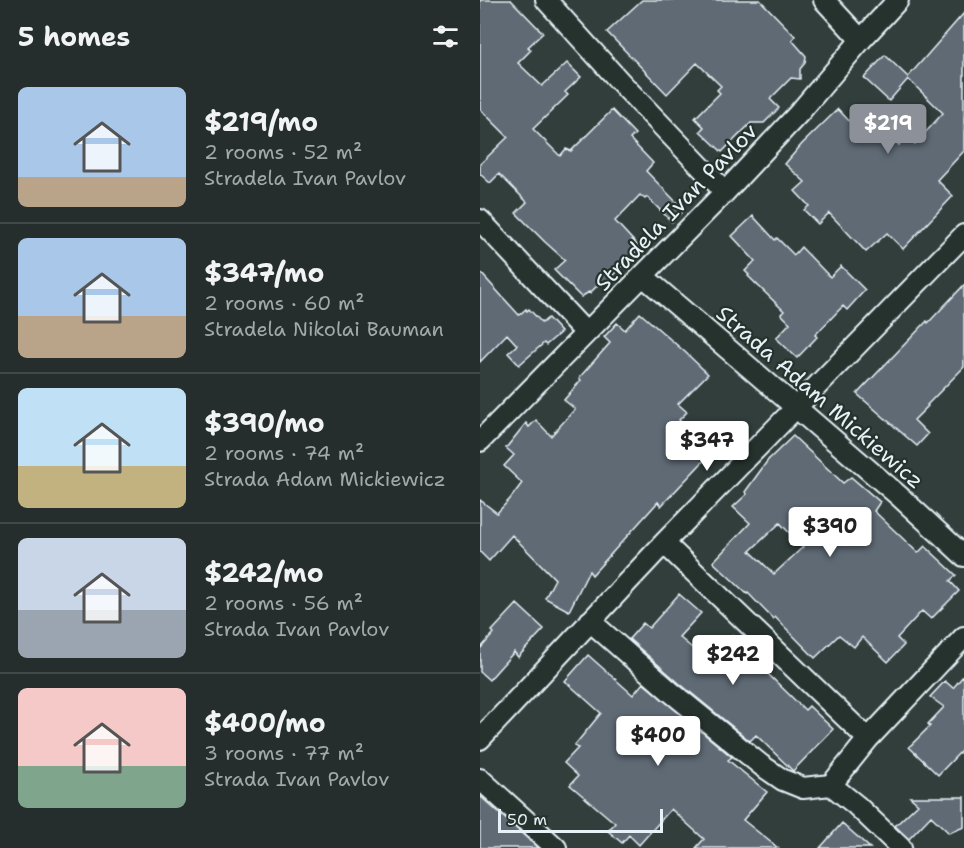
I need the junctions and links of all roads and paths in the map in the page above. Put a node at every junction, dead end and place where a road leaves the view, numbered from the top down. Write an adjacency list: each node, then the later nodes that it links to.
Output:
1 (546, 0): 5 (street)
2 (824, 0): 4 (street)
3 (898, 0): 4 (street, Stradela Ivan Pavlov)
4 (861, 40): 5 (street, Stradela Ivan Pavlov)
5 (725, 192): 8 (street, Stradela Ivan Pavlov)
6 (480, 220): 9 (street)
7 (964, 234): 10 (street)
8 (643, 276): 9 (street, Stradela Ivan Pavlov); 10 (street, Strada Adam Mickiewicz)
9 (586, 333): 11 (street, Stradela Ivan Pavlov)
10 (796, 406): 12 (street); 13 (street, Strada Adam Mickiewicz)
11 (480, 441)
12 (664, 543): 14 (street); 17 (street)
13 (964, 556)
14 (590, 621): 16 (street); 19 (street)
15 (964, 637): 17 (street)
16 (480, 739)
17 (868, 739): 19 (street)
18 (480, 779): 20 (street)
19 (831, 784): 21 (street)
20 (556, 848)
21 (901, 848)

